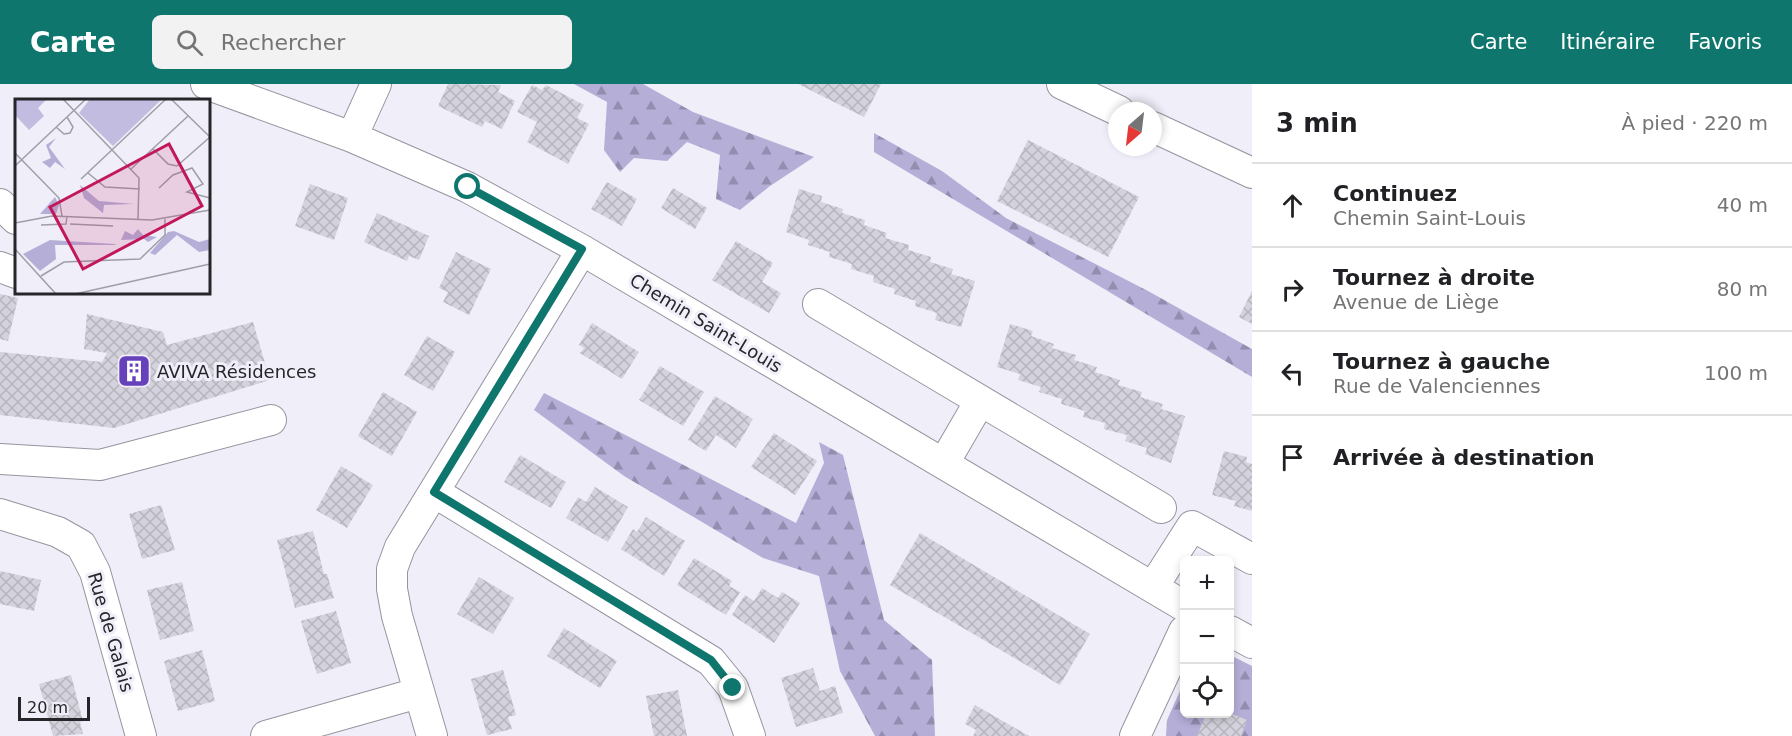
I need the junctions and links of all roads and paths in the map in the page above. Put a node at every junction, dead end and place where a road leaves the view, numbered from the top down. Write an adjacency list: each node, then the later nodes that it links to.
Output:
1 (206, 84): 6 (street, Chemin Saint-Louis)
2 (376, 84): 6 (street)
3 (1062, 84): 4 (street)
4 (1108, 106)
5 (1162, 131): 7 (street)
6 (352, 137): 10 (street, Chemin Saint-Louis)
7 (1252, 173)
8 (0, 204): 9 (street)
9 (15, 218)
10 (582, 249): 17 (street, Chemin Saint-Louis); 18 (street)
11 (0, 267): 12 (street)
12 (15, 273)
13 (818, 304): 14 (street)
14 (980, 401): 17 (street); 19 (street)
15 (271, 420): 16 (street)
16 (0, 459)
17 (944, 463): 22 (street, Chemin Saint-Louis)
18 (434, 492): 27 (street); 31 (street)
19 (1161, 508)
20 (0, 514): 28 (street, Rue de Galais)
21 (1252, 559): 22 (street)
22 (1153, 587): 23 (street, Chemin Saint-Louis)
23 (1180, 603)
24 (1234, 633): 26 (street)
25 (1180, 642): 32 (street)
26 (1252, 643)
27 (418, 693): 29 (street); 30 (street)
28 (141, 736)
29 (266, 736)
30 (432, 736)
31 (750, 736)
32 (1135, 736)

